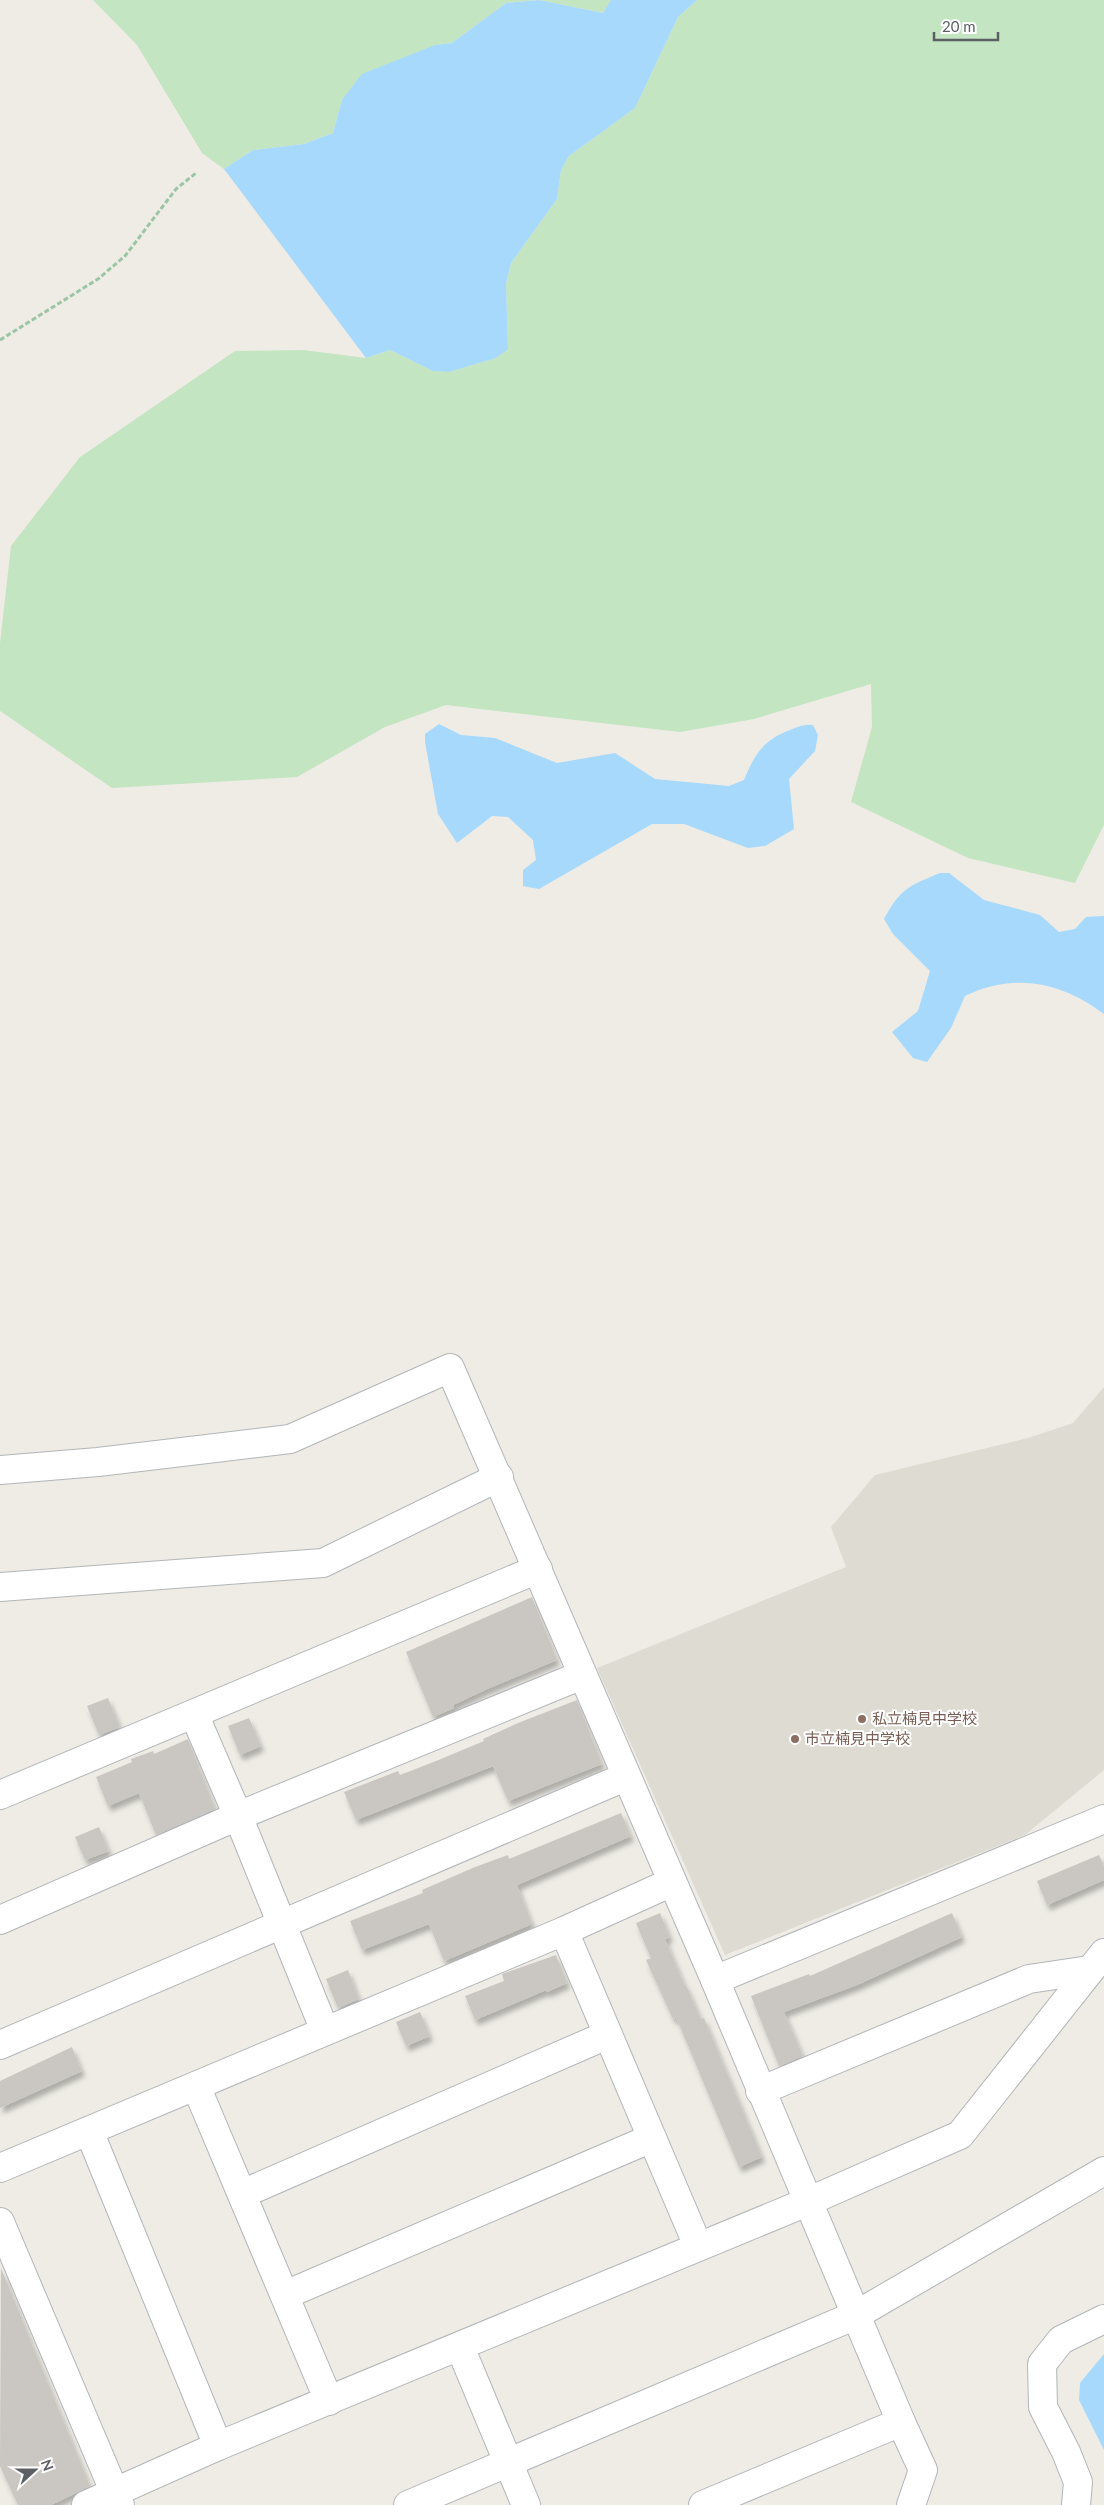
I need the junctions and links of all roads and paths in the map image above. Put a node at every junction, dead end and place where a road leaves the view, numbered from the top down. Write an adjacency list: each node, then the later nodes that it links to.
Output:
1 (196, 173): 2 (path)
2 (0, 340)
3 (0, 1470): 4 (street)
4 (499, 1477): 5 (street); 6 (street)
5 (538, 1569): 7 (street); 8 (street)
6 (0, 1587)
7 (582, 1675): 9 (street); 11 (street)
8 (194, 1714): 10 (street); 11 (street)
9 (625, 1777): 13 (street); 15 (street)
10 (0, 1795)
11 (238, 1816): 14 (street); 15 (street)
12 (1104, 1819): 18 (street)
13 (672, 1882): 16 (street); 18 (street)
14 (0, 1920)
15 (280, 1924): 19 (street); 21 (street)
16 (564, 1931): 19 (street); 20 (street)
17 (1096, 1962): 23 (street); 29 (street)
18 (715, 1980): 23 (street)
19 (325, 2030): 22 (street)
20 (608, 2035): 25 (street); 28 (street)
21 (0, 2045)
22 (196, 2086): 24 (street); 28 (street)
23 (760, 2091): 29 (street)
24 (89, 2131): 26 (street); 38 (street)
25 (652, 2138): 31 (street); 32 (street)
26 (0, 2168)
27 (1104, 2171): 33 (street)
28 (242, 2194): 32 (street)
29 (807, 2202): 31 (street); 33 (street)
30 (0, 2222): 40 (street)
31 (698, 2246): 35 (street)
32 (285, 2295): 36 (street)
33 (856, 2315): 37 (street); 39 (street)
34 (1104, 2318): 46 (street)
35 (460, 2347): 36 (street); 39 (street)
36 (329, 2401): 38 (street)
37 (901, 2422): 44 (street); 45 (street)
38 (218, 2446): 40 (street)
39 (508, 2462): 42 (street); 43 (street)
40 (117, 2499): 41 (street)
41 (86, 2505)
42 (408, 2505)
43 (526, 2505)
44 (703, 2505)
45 (911, 2505)
46 (1076, 2505)

